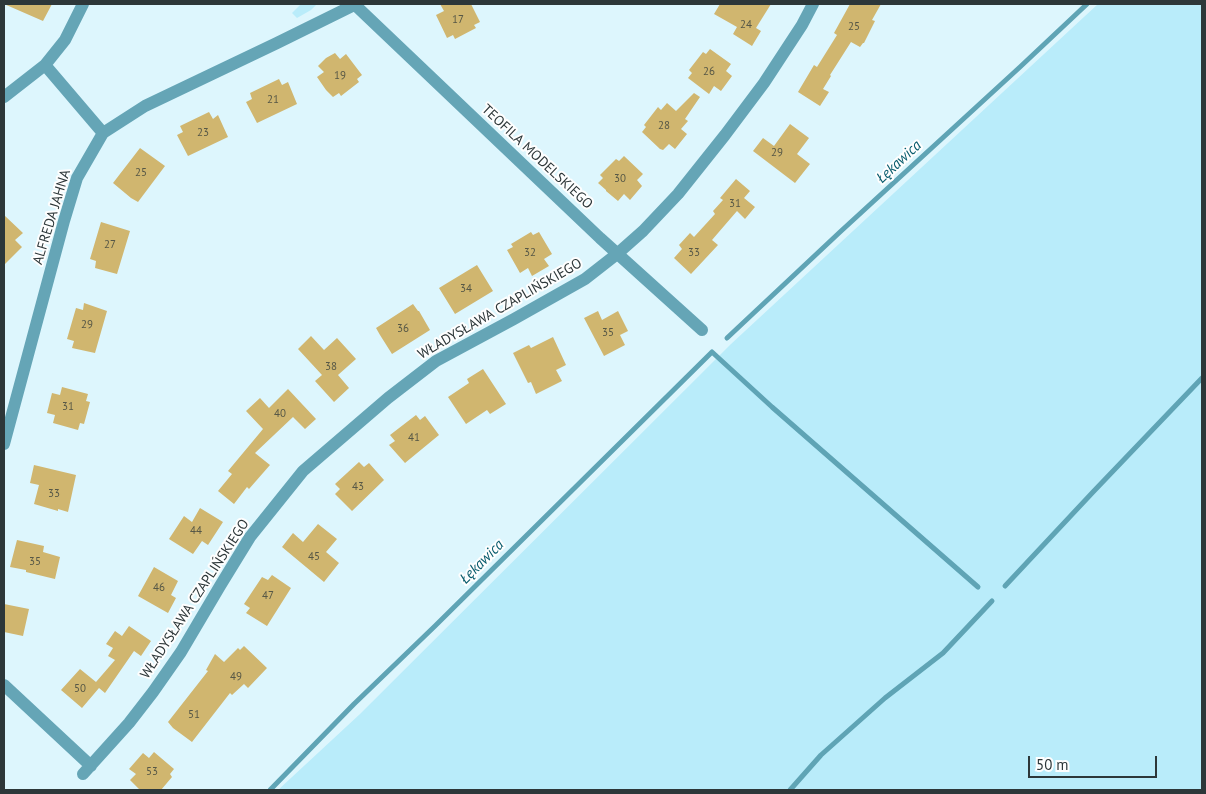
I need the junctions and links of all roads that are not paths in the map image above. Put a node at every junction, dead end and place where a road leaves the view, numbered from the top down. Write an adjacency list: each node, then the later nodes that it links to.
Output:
1 (83, 4): 4 (street)
2 (355, 4): 6 (street, ALFREDA JAHNA); 7 (street, TEOFILA MODELSKIEGO)
3 (813, 4): 7 (street, WŁADYSŁAWA CZAPLIŃSKIEGO)
4 (45, 66): 5 (street); 6 (street)
5 (4, 97)
6 (103, 133): 9 (street, ALFREDA JAHNA)
7 (617, 254): 8 (street, TEOFILA MODELSKIEGO); 10 (street, WŁADYSŁAWA CZAPLIŃSKIEGO)
8 (702, 330)
9 (4, 444)
10 (4, 685)

